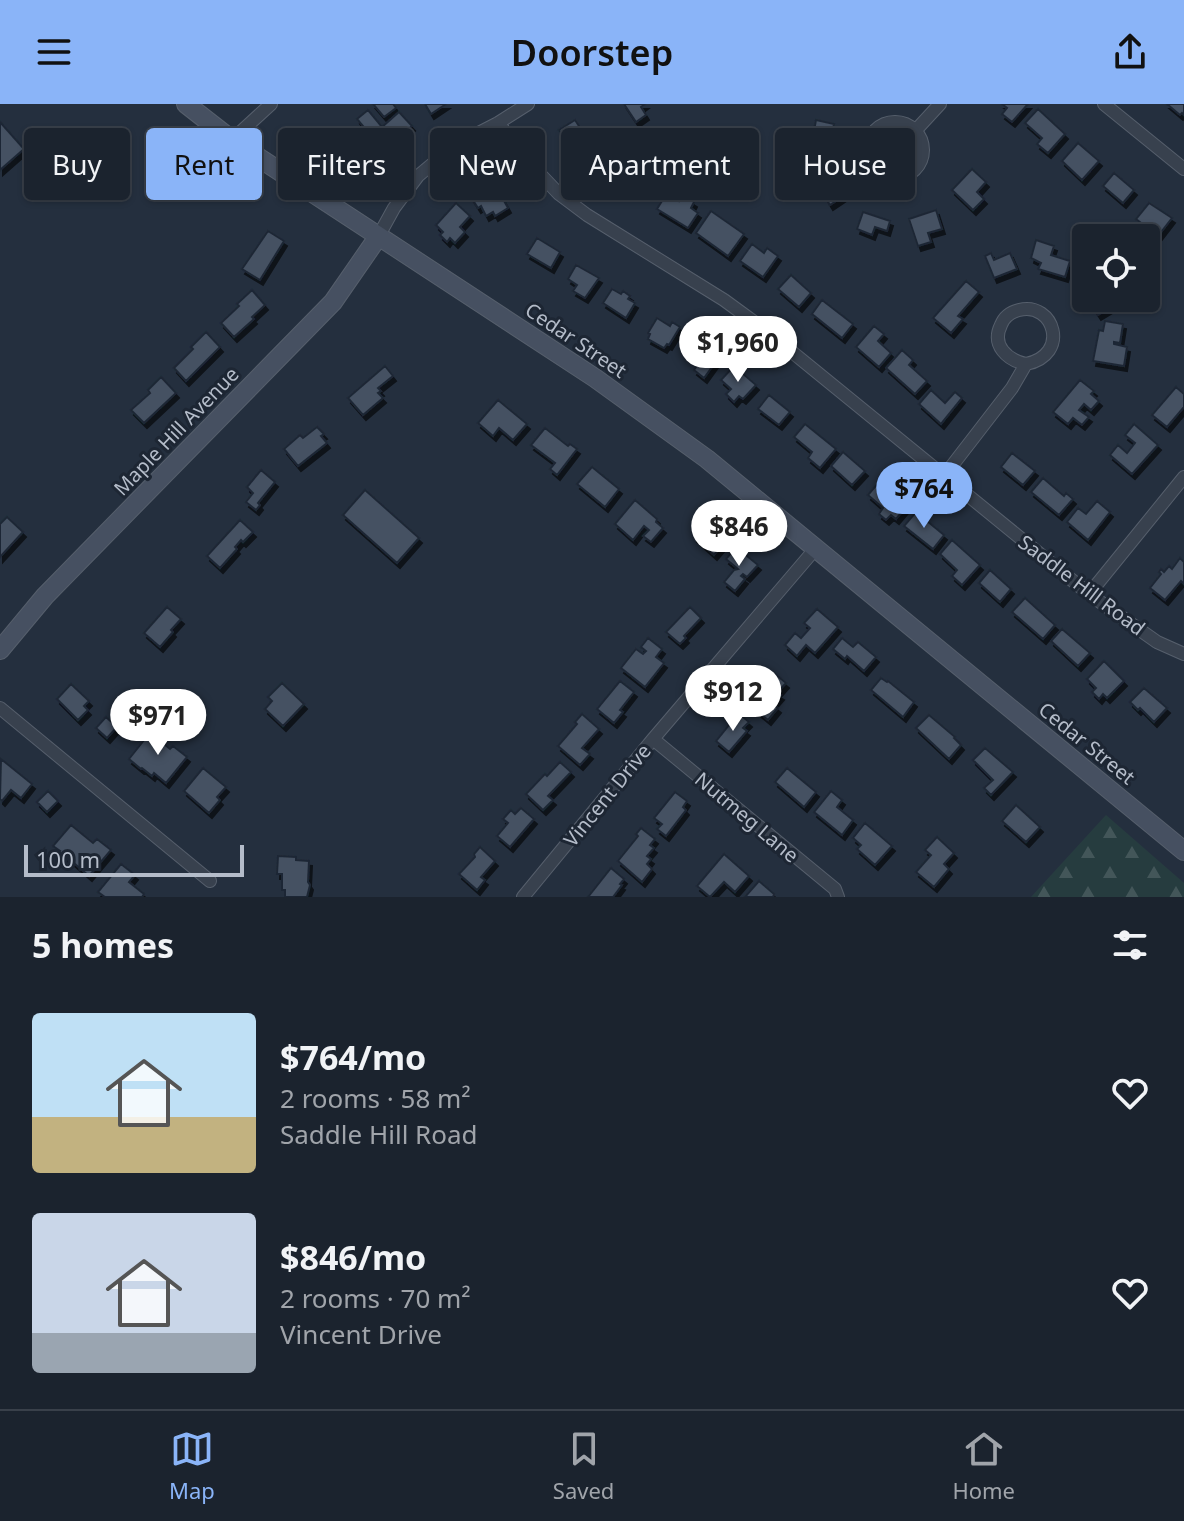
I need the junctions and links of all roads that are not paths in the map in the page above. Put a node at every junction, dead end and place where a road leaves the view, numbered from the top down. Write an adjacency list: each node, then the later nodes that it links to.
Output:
1 (186, 104): 7 (main road, Cedar Street)
2 (271, 104): 8 (street)
3 (528, 104): 6 (street)
4 (940, 104): 9 (street)
5 (1104, 104): 11 (street)
6 (498, 123): 12 (street); 14 (street, Saddle Hill Road)
7 (217, 128)
8 (245, 128)
9 (916, 130): 9 (street)
10 (262, 160): 12 (main road, Cedar Street)
11 (1184, 169)
12 (378, 237): 16 (main road, Cedar Street); 18 (main road, Maple Hill Avenue)
13 (1026, 364): 13 (street); 14 (street)
14 (944, 476): 17 (street, Saddle Hill Road)
15 (1184, 477): 17 (street)
16 (816, 548): 21 (street, Vincent Drive); 22 (main road, Cedar Street)
17 (1089, 594): 19 (street, Saddle Hill Road)
18 (0, 650)
19 (1184, 654)
20 (0, 708): 23 (street)
21 (653, 739): 24 (street, Vincent Drive); 25 (street, Nutmeg Lane)
22 (1184, 851)
23 (210, 881)
24 (523, 897)
25 (838, 897)

